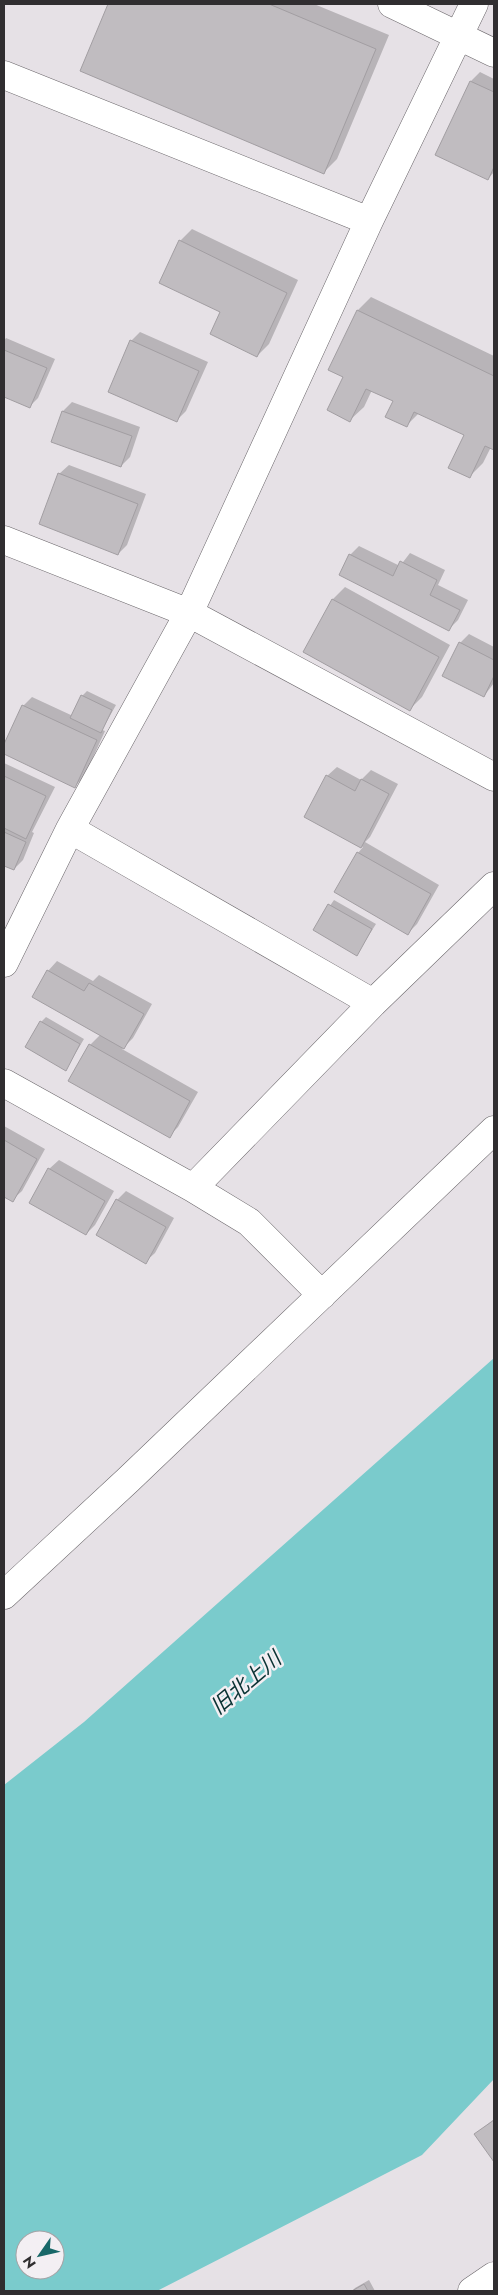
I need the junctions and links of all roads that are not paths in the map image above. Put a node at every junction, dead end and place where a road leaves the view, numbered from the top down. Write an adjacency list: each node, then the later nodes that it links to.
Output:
1 (392, 4): 3 (street)
2 (474, 4): 3 (street)
3 (459, 37): 4 (street); 6 (street)
4 (494, 53)
5 (4, 75): 6 (street)
6 (368, 221): 8 (street)
7 (4, 540): 8 (street)
8 (189, 613): 9 (street); 10 (street)
9 (494, 777)
10 (70, 829): 12 (street); 13 (street)
11 (494, 886): 13 (street)
12 (4, 963)
13 (373, 1002): 16 (street)
14 (4, 1083): 16 (street)
15 (494, 1130): 17 (street)
16 (193, 1188): 17 (street)
17 (322, 1295): 18 (street)
18 (4, 1595)
19 (494, 2276): 20 (street)
20 (472, 2291)

